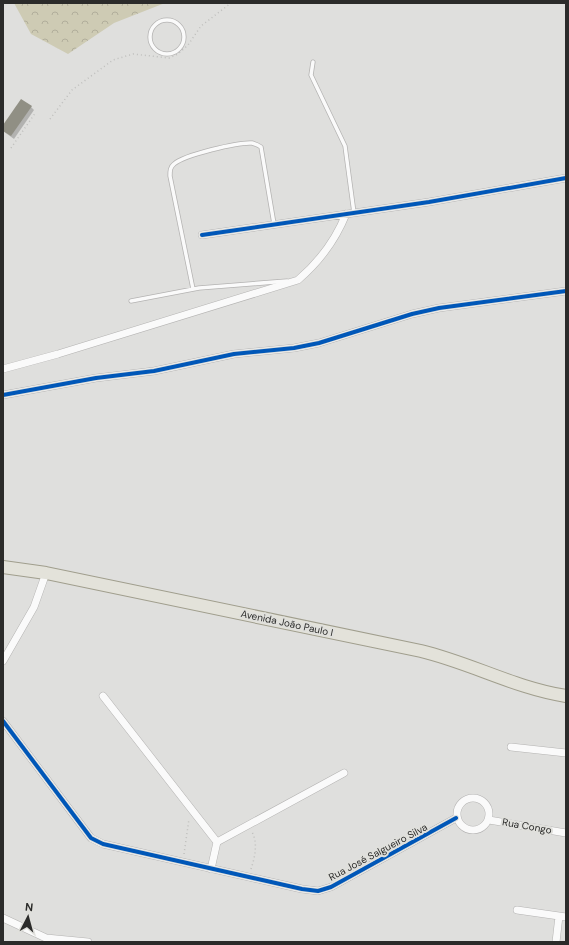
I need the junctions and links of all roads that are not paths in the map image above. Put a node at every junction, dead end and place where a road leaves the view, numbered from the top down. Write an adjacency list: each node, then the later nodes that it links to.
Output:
1 (150, 36): 1 (lane)
2 (314, 62): 4 (lane)
3 (566, 178): 4 (street)
4 (354, 213): 5 (street)
5 (346, 214): 6 (street); 8 (street)
6 (274, 224): 7 (street); 9 (lane)
7 (202, 235)
8 (298, 280): 9 (lane); 12 (street)
9 (193, 289): 11 (lane)
10 (566, 291): 13 (street)
11 (131, 301)
12 (3, 369)
13 (3, 395)
14 (3, 567): 15 (main road, Avenida João Paulo I)
15 (46, 573): 16 (street); 18 (main road, Avenida João Paulo I)
16 (3, 661)
17 (104, 696): 26 (street)
18 (566, 696)
19 (3, 720): 27 (street, Rua José Salgueiro Silva)
20 (511, 747): 21 (street)
21 (566, 753)
22 (344, 773): 26 (street)
23 (456, 818): 24 (street); 24 (street); 27 (street, Rua José Salgueiro Silva)
24 (489, 820): 25 (street, Rua Congo)
25 (566, 833)
26 (217, 842): 27 (street)
27 (211, 869)
28 (517, 910): 29 (street)
29 (563, 917): 33 (street)
30 (3, 918): 31 (street)
31 (44, 940): 32 (street)
32 (88, 942)
33 (556, 942)

